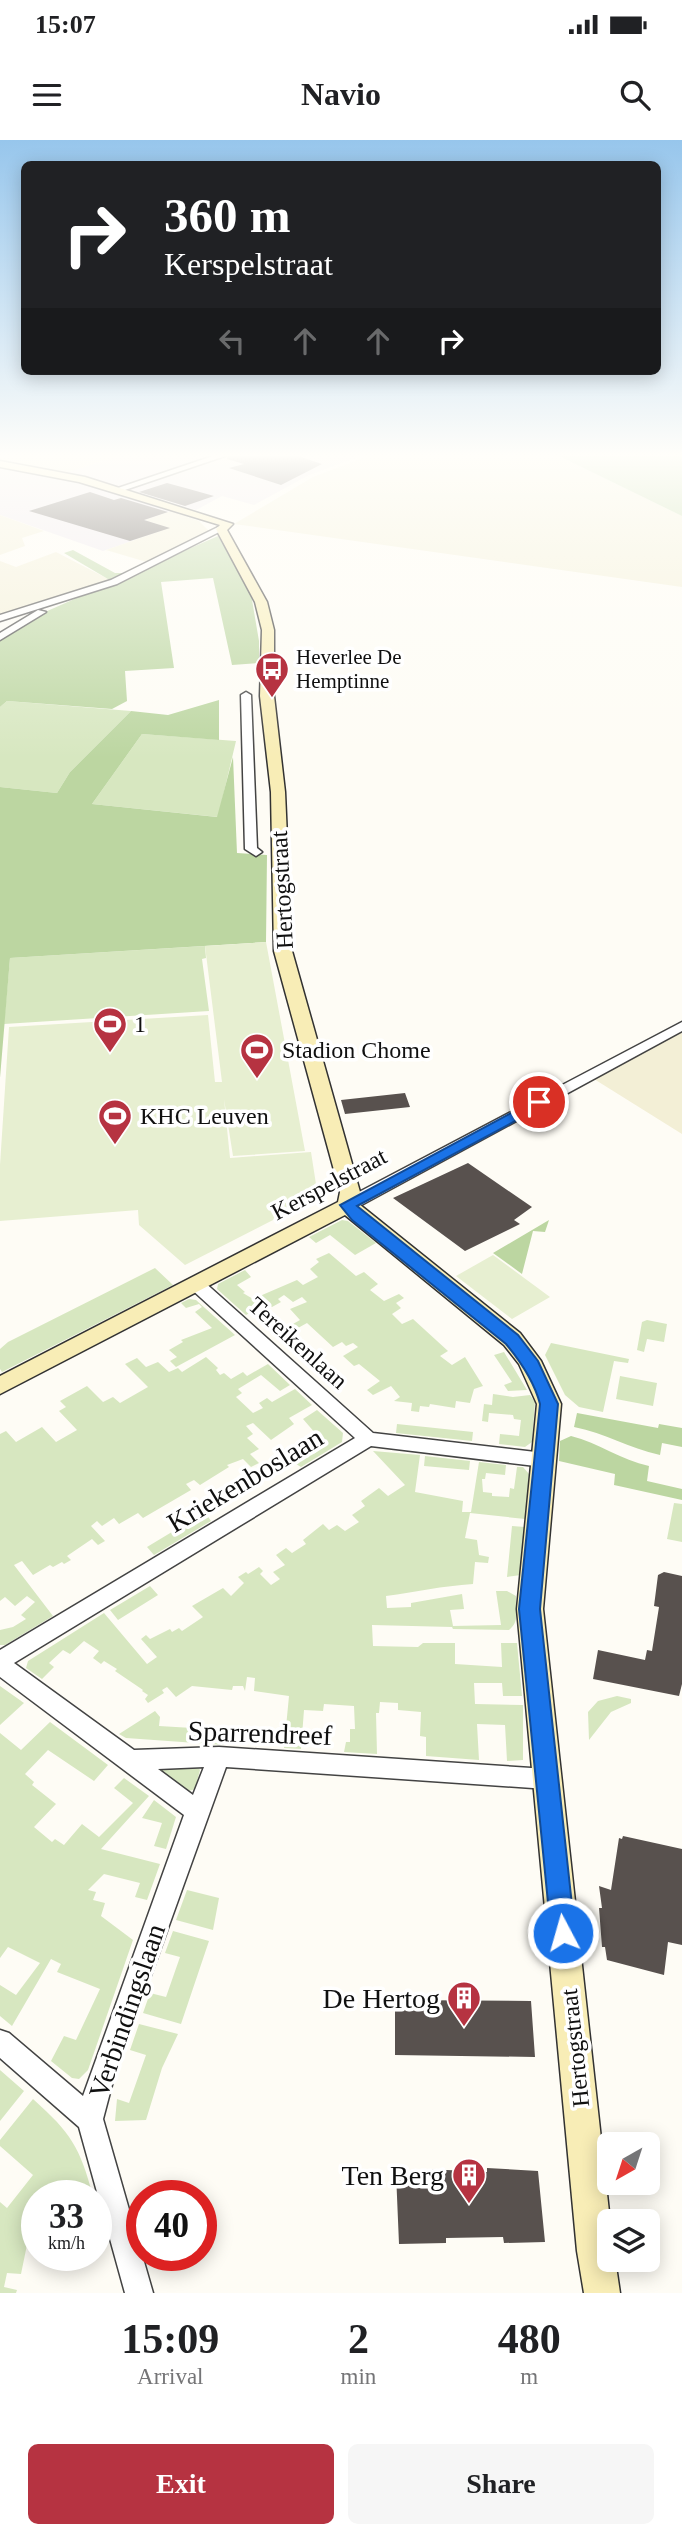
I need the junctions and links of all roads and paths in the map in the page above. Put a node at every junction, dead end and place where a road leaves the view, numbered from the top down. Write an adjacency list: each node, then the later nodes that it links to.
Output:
1 (166, 556): 3 (street)
2 (237, 556): 9 (street, Hertogstraat)
3 (58, 602): 4 (street); 5 (street)
4 (0, 618)
5 (0, 637)
6 (246, 695): 7 (street)
7 (256, 852)
8 (682, 1026): 9 (street, Kerspelstraat)
9 (348, 1205): 10 (street, Kerspelstraat); 13 (street, Hertogstraat)
10 (196, 1284): 11 (street, Kerspelstraat); 12 (street, Tereikenlaan)
11 (0, 1386)
12 (368, 1439): 13 (street); 14 (street, Kriekenboslaan)
13 (544, 1460): 17 (street, Hertogstraat)
14 (0, 1663): 16 (street)
15 (219, 1757): 16 (street, Sparrendreef); 17 (street, Sparrendreef); 18 (street, Verbindingslaan)
16 (130, 1760): 18 (street)
17 (547, 1779): 22 (street, Hertogstraat)
18 (197, 1811): 20 (street, Verbindingslaan)
19 (0, 2042): 20 (street)
20 (90, 2119): 21 (street, Verbindingslaan)
21 (139, 2293)
22 (602, 2293)

